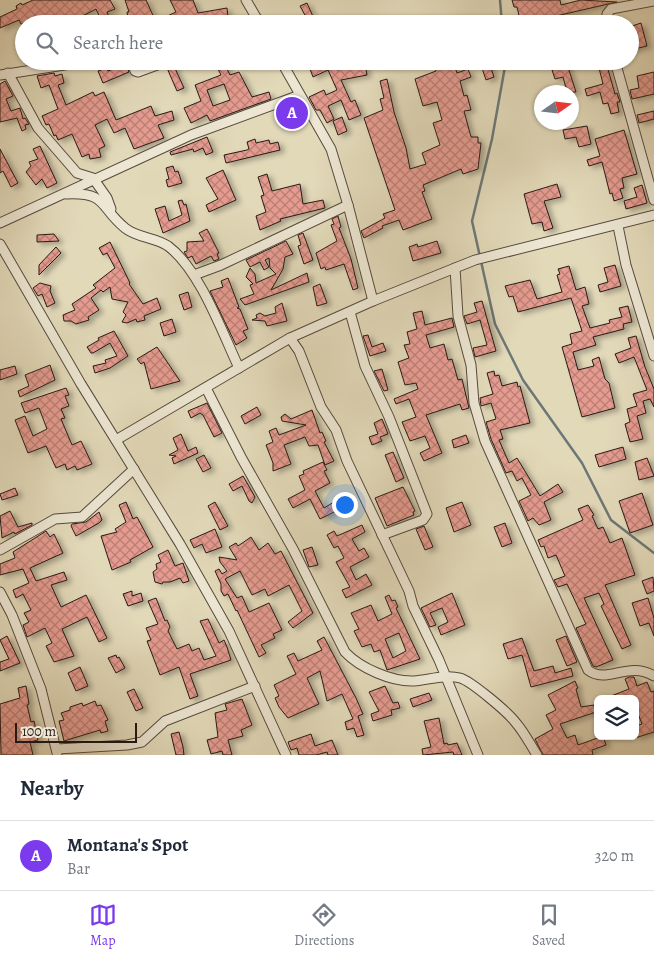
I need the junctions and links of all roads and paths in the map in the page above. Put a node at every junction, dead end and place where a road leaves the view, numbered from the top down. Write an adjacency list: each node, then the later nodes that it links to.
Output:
1 (246, 0): 3 (street)
2 (654, 1): 4 (street)
3 (253, 15)
4 (607, 15)
5 (30, 70): 8 (street)
6 (286, 70): 9 (street)
7 (618, 70): 12 (street)
8 (4, 74): 10 (street)
9 (300, 96): 10 (street); 13 (street)
10 (93, 178): 11 (street); 14 (street)
11 (62, 194): 14 (street); 16 (street)
12 (654, 200)
13 (348, 205): 20 (street); 21 (street)
14 (111, 212): 20 (street)
15 (654, 215): 17 (street)
16 (0, 223)
17 (618, 226): 19 (street); 24 (street)
18 (0, 244): 27 (street)
19 (455, 268): 21 (street); 32 (street)
20 (194, 275): 25 (street)
21 (373, 301): 22 (street)
22 (350, 312): 23 (street); 29 (street)
23 (290, 338): 25 (street); 29 (street)
24 (654, 356)
25 (239, 368): 26 (street)
26 (206, 388): 27 (street); 33 (street)
27 (116, 440): 28 (street)
28 (134, 469): 30 (street); 34 (street)
29 (382, 535): 33 (street)
30 (0, 550)
31 (0, 592): 36 (street)
32 (654, 676)
33 (446, 677): 39 (street); 40 (street)
34 (255, 686): 35 (street); 38 (street)
35 (127, 746): 36 (street); 37 (street)
36 (57, 752)
37 (133, 755)
38 (286, 755)
39 (478, 755)
40 (537, 755)

